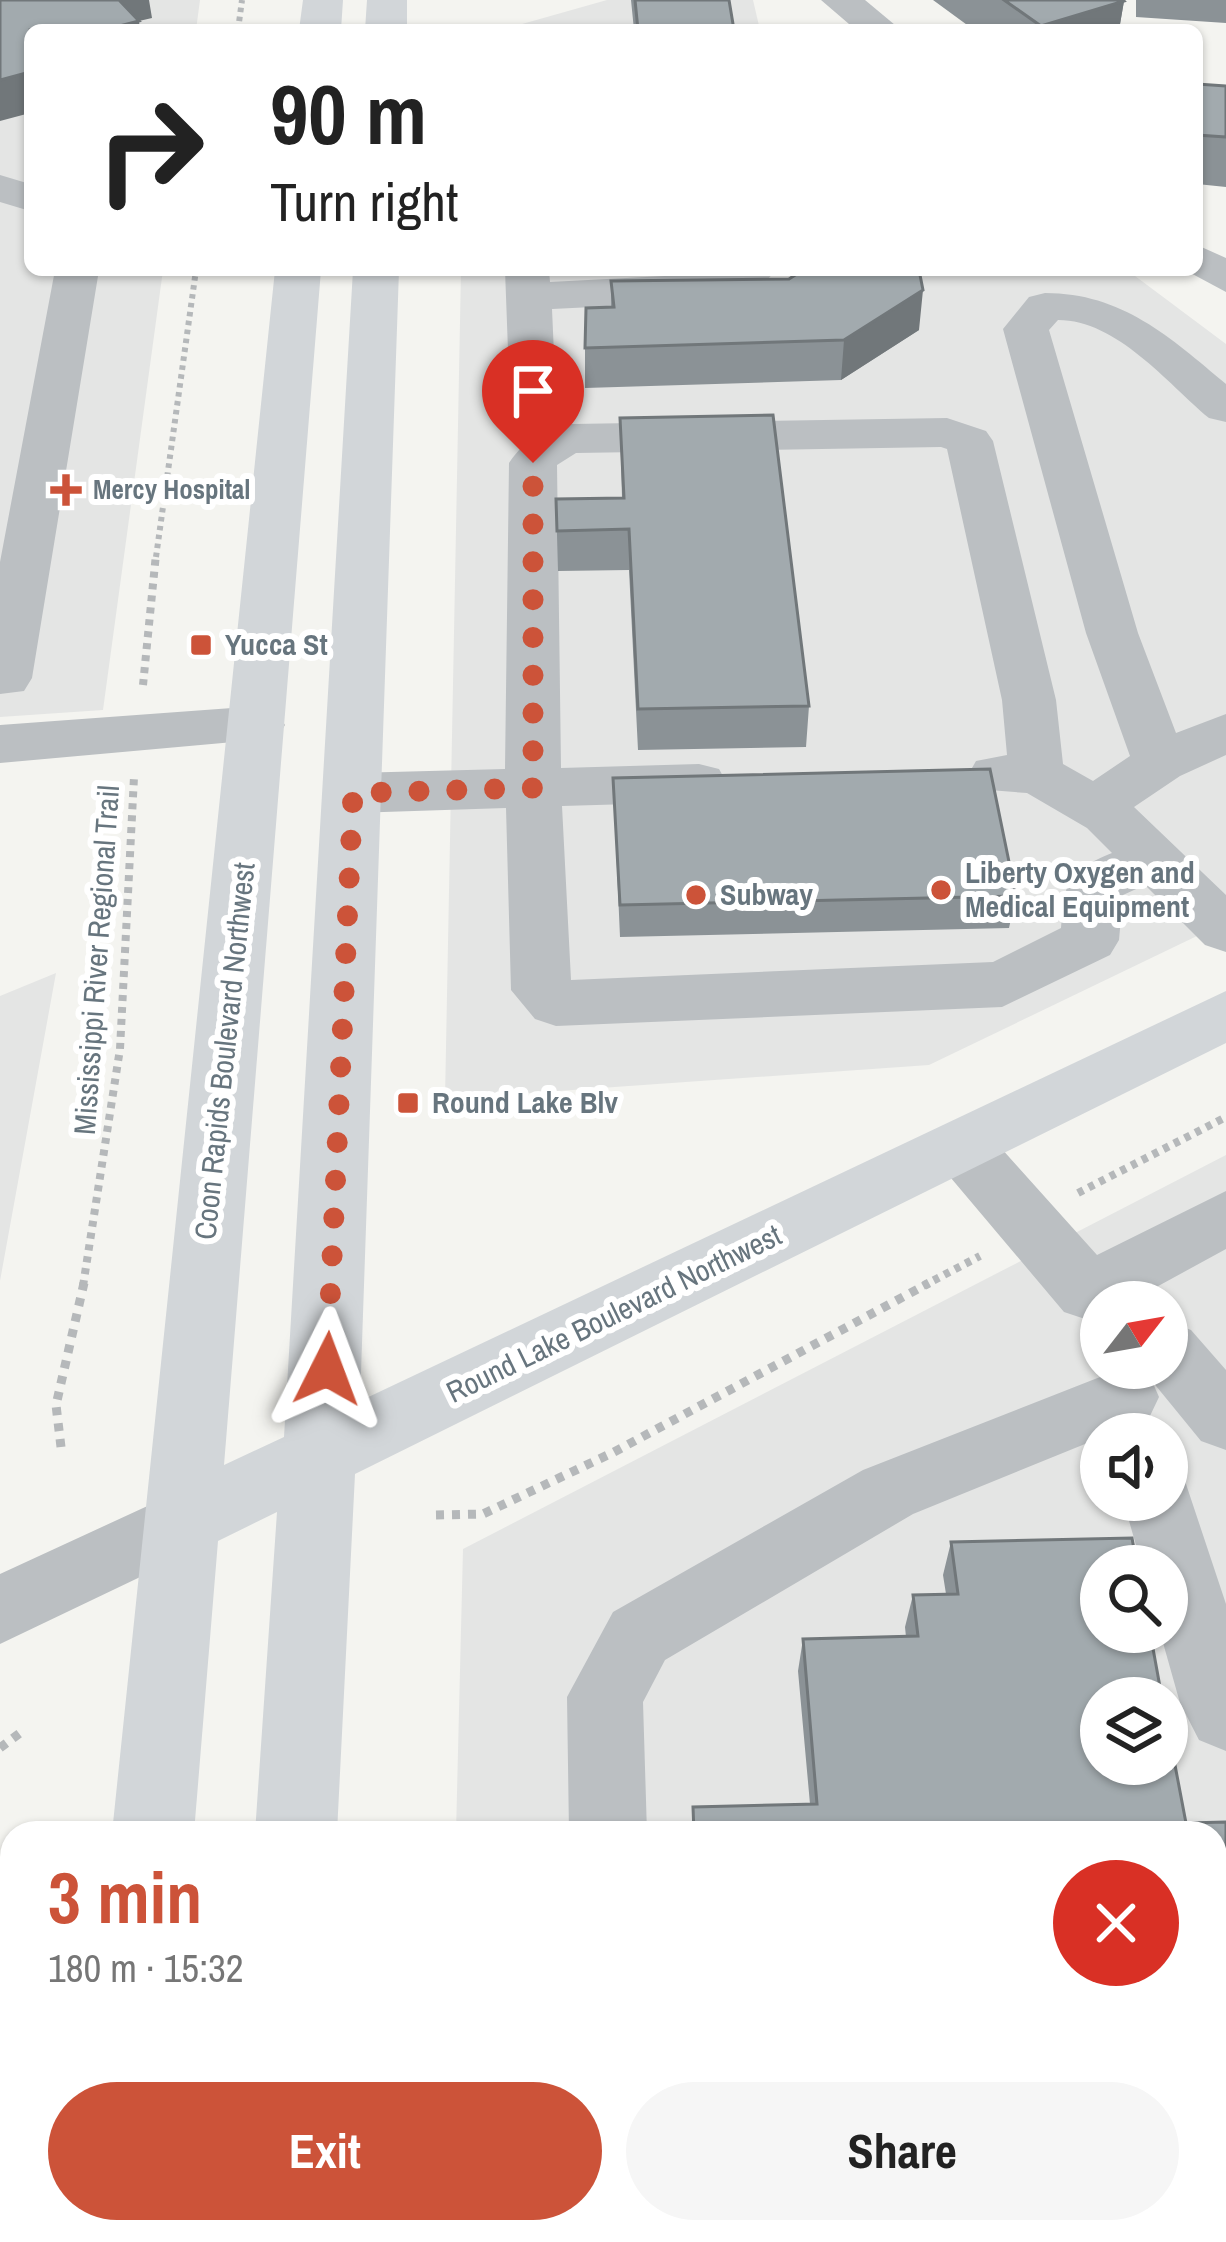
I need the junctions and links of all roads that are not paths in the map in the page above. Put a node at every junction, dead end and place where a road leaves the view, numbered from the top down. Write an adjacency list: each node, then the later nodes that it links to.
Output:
1 (840, 0): 2 (street)
2 (873, 24)
3 (76, 276): 10 (street)
4 (297, 276): 11 (main road, Coon Rapids Boulevard Northwest)
5 (376, 276): 19 (main road)
6 (748, 276): 7 (street)
7 (528, 283): 8 (street)
8 (532, 376)
9 (1226, 408): 14 (street)
10 (3, 674): 13 (street)
11 (258, 725): 13 (street); 33 (main road, Coon Rapids Boulevard Northwest)
12 (1226, 734): 14 (street)
13 (1, 744)
14 (1160, 763): 20 (street)
15 (1036, 774): 16 (street); 18 (street); 20 (street)
16 (949, 776)
17 (743, 782): 18 (street)
18 (533, 788): 19 (street); 21 (street)
19 (353, 793): 31 (main road)
20 (1094, 807): 21 (street)
21 (1153, 859): 22 (street)
22 (1226, 930)
23 (1226, 1015): 24 (main road, Round Lake Boulevard Northwest)
24 (962, 1148): 26 (street); 31 (main road, Round Lake Boulevard Northwest)
25 (1223, 1225): 27 (street)
26 (1085, 1281)
27 (1137, 1281)
28 (1131, 1389): 38 (street)
29 (1141, 1389): 30 (street)
30 (1226, 1420)
31 (321, 1454): 33 (main road, Round Lake Boulevard Northwest); 37 (main road)
32 (1166, 1521): 35 (street)
33 (180, 1522): 34 (street, Round Lake Boulevard Northwest); 36 (main road, Coon Rapids Boulevard Northwest)
34 (0, 1610)
35 (1226, 1715)
36 (154, 1821)
37 (297, 1821)
38 (608, 1821)

